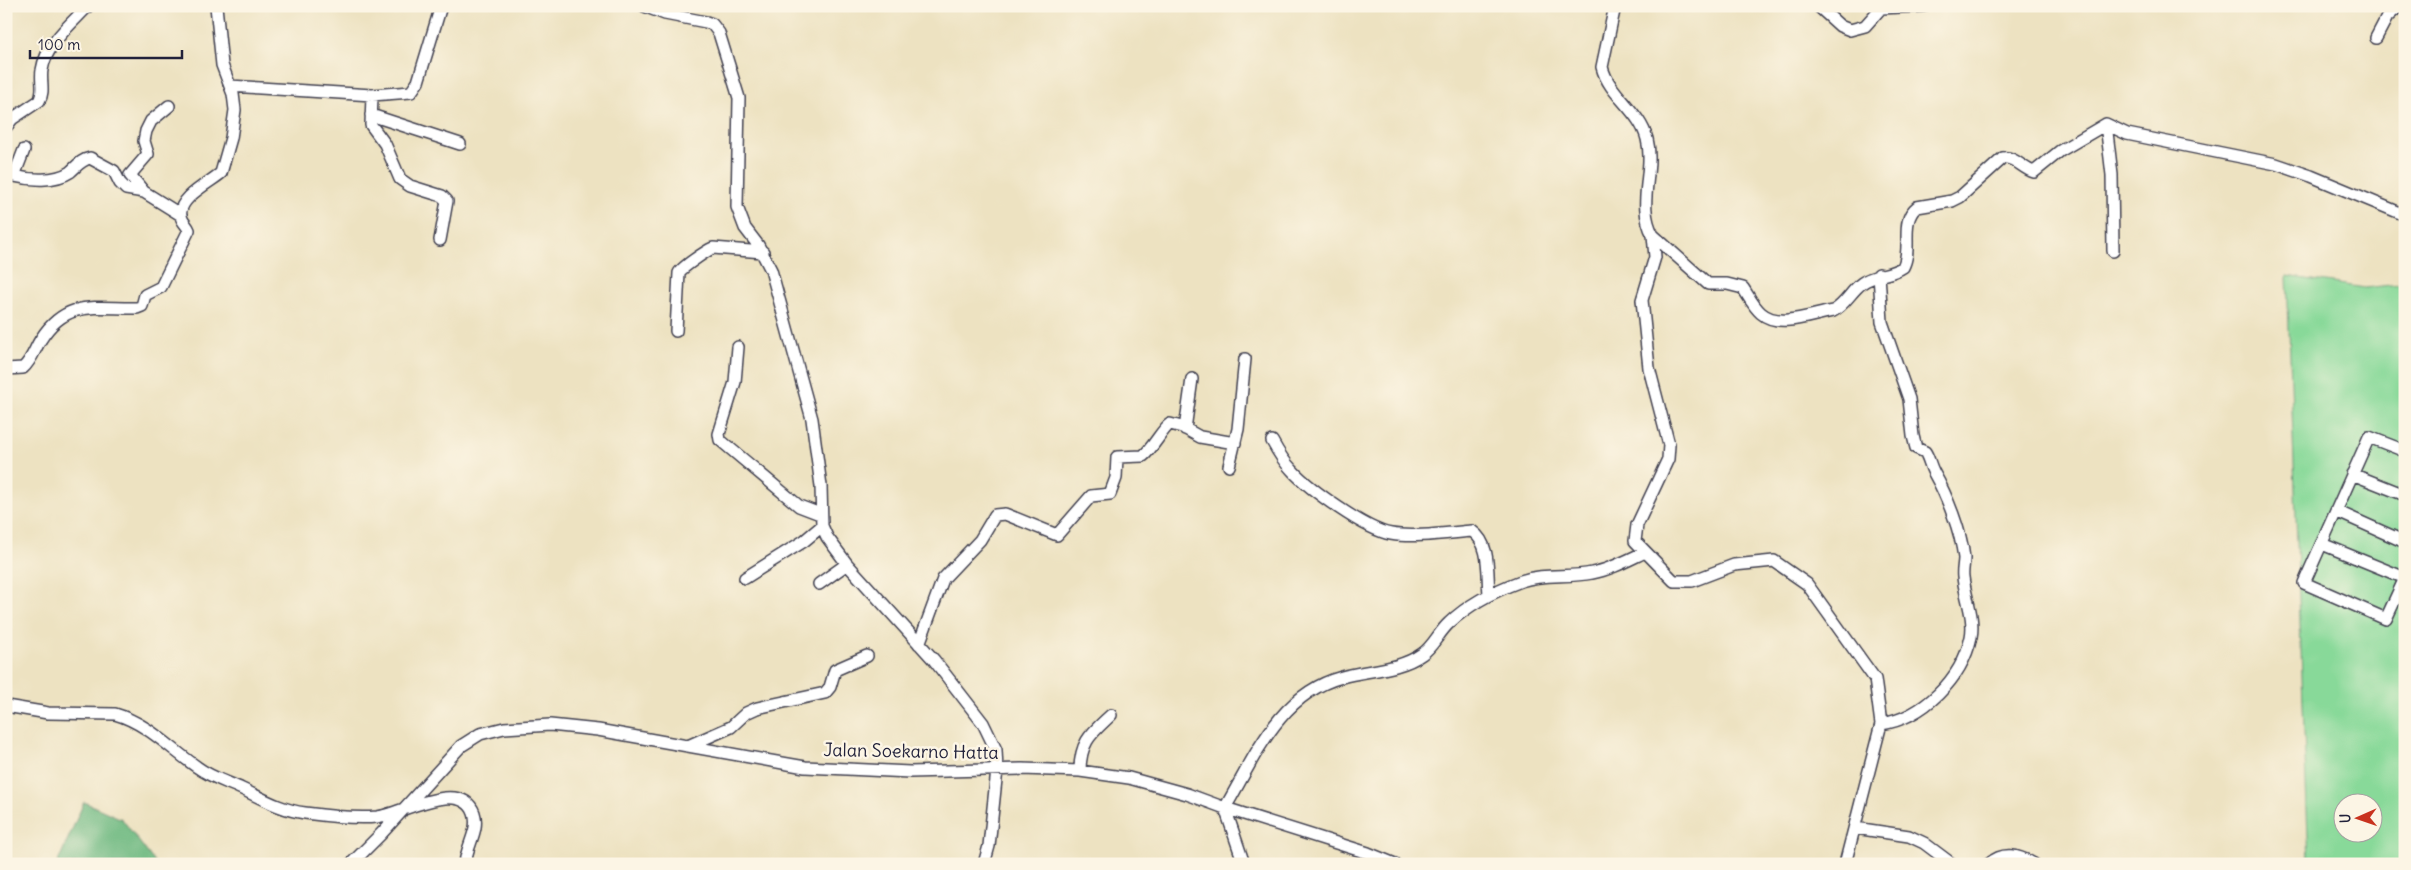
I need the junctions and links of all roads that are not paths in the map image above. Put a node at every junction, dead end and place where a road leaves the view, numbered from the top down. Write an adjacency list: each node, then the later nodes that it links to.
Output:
1 (88, 6): 15 (street)
2 (216, 6): 10 (street)
3 (441, 6): 11 (street)
4 (644, 6): 24 (street)
5 (1615, 6): 21 (street)
6 (1818, 6): 7 (street)
7 (1923, 6)
8 (2399, 6): 9 (street)
9 (2376, 38)
10 (230, 86): 11 (street); 19 (street)
11 (372, 95): 13 (street)
12 (169, 106): 18 (street)
13 (371, 115): 16 (street); 22 (street)
14 (2106, 124): 20 (street); 23 (street); 25 (street)
15 (6, 127)
16 (460, 144)
17 (24, 150): 18 (street)
18 (144, 192): 19 (street)
19 (181, 215): 29 (street)
20 (2405, 215)
21 (1653, 234): 25 (street); 43 (street)
22 (440, 240)
23 (2113, 251)
24 (762, 252): 26 (street); 39 (street)
25 (1879, 274): 53 (street)
26 (676, 331)
27 (738, 347): 39 (street)
28 (1245, 359): 33 (street)
29 (6, 369)
30 (1192, 379): 31 (street)
31 (1185, 429): 33 (street); 49 (street)
32 (1272, 441): 48 (street)
33 (1235, 443): 35 (street)
34 (2405, 450): 36 (street)
35 (1229, 466)
36 (2352, 474): 37 (street); 38 (street)
37 (2405, 495)
38 (2336, 511): 41 (street); 42 (street)
39 (820, 514): 40 (street)
40 (822, 526): 44 (street); 45 (street)
41 (2405, 542)
42 (2322, 544): 46 (street); 46 (street)
43 (1645, 552): 48 (street); 53 (street)
44 (847, 564): 47 (street); 49 (street)
45 (745, 578)
46 (2405, 578)
47 (818, 584)
48 (1489, 594): 57 (street)
49 (919, 644): 55 (street)
50 (867, 656): 54 (street)
51 (6, 706): 58 (street)
52 (1111, 715): 56 (street)
53 (1881, 724): 59 (street)
54 (688, 746): 55 (street, Jalan Soekarno Hatta); 58 (street, Jalan Soekarno Hatta)
55 (997, 770): 56 (street, Jalan Soekarno Hatta); 62 (street)
56 (1080, 771): 57 (street, Jalan Soekarno Hatta)
57 (1224, 808): 63 (street); 64 (street, Jalan Soekarno Hatta)
58 (402, 810): 60 (street, Jalan Soekarno Hatta); 61 (street)
59 (1855, 828): 65 (street); 66 (street)
60 (351, 864)
61 (465, 864)
62 (984, 864)
63 (1244, 864)
64 (1395, 864)
65 (1845, 864)
66 (1952, 864)
67 (1989, 864): 68 (street)
68 (2034, 864)

